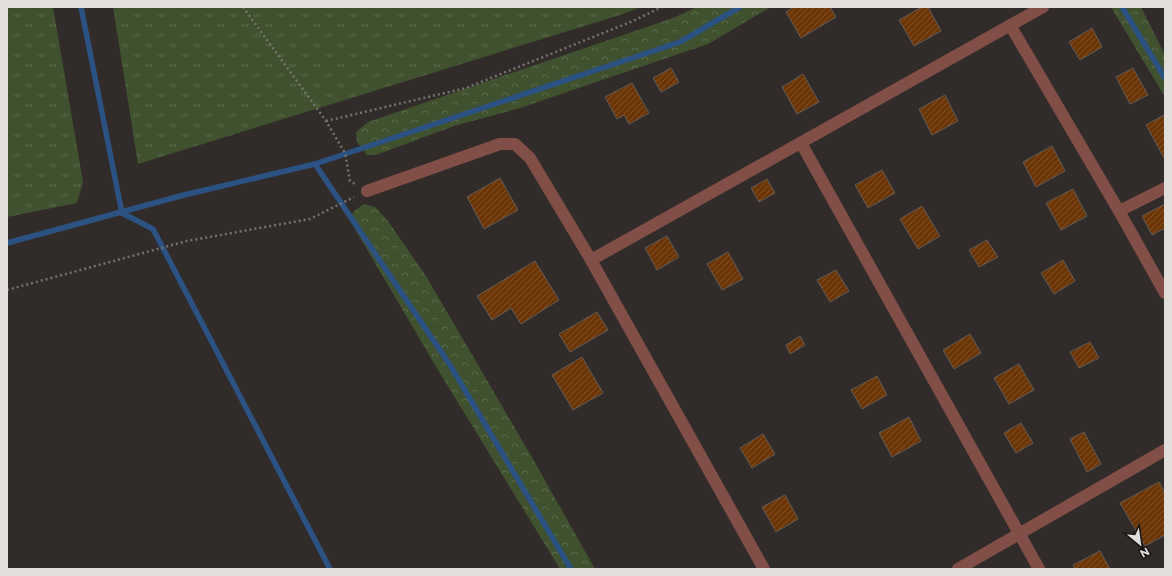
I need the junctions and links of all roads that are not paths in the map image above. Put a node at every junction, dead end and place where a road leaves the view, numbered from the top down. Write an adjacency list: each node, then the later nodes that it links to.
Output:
1 (1043, 7): 2 (street)
2 (1010, 25): 3 (street); 6 (street)
3 (801, 143): 7 (street); 10 (street)
4 (1165, 188): 6 (street)
5 (367, 191): 7 (street)
6 (1119, 211): 8 (street)
7 (591, 260): 11 (street)
8 (1165, 293)
9 (1165, 450): 10 (street)
10 (1020, 534): 12 (street); 13 (street)
11 (764, 569)
12 (958, 569)
13 (1039, 569)

